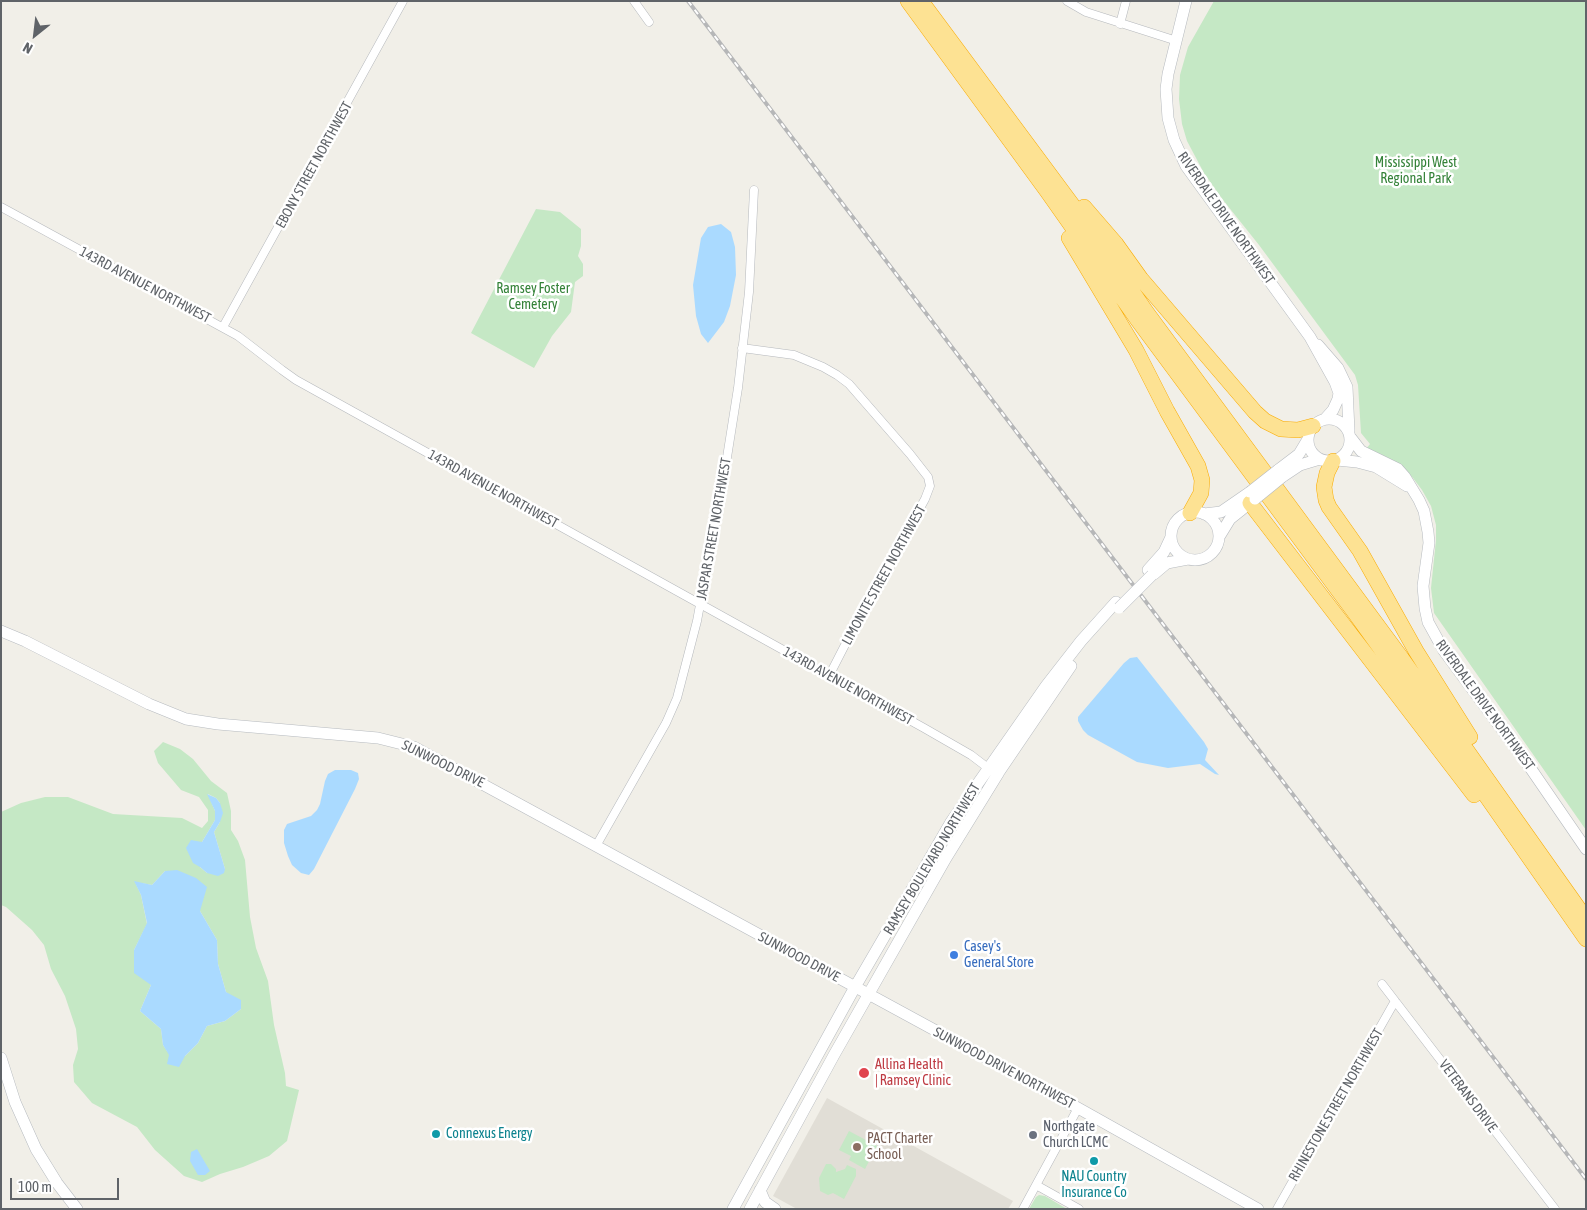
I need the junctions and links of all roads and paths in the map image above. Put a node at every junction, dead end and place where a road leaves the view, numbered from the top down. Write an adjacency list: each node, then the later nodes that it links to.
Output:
1 (403, 1): 15 (street, EBONY STREET NORTHWEST)
2 (634, 1): 8 (street)
3 (908, 1): 12 (highway)
4 (921, 1): 11 (highway)
5 (1068, 1): 9 (street)
6 (1126, 1): 9 (street)
7 (1186, 1): 10 (street, RIVERDALE DRIVE NORTHWEST)
8 (649, 22)
9 (1120, 24): 10 (street)
10 (1177, 41): 16 (street, RIVERDALE DRIVE NORTHWEST)
11 (1007, 116): 18 (highway); 34 (highway)
12 (1022, 157): 24 (highway); 37 (highway)
13 (754, 190): 17 (street, JASPAR STREET NORTHWEST)
14 (1, 207): 15 (street, 143RD AVENUE NORTHWEST)
15 (224, 327): 29 (street, 143RD AVENUE NORTHWEST)
16 (1310, 337): 18 (street, RIVERDALE DRIVE NORTHWEST); 19 (street, RIVERDALE DRIVE NORTHWEST)
17 (742, 348): 29 (street, JASPAR STREET NORTHWEST); 32 (street, LIMONITE STREET NORTHWEST)
18 (1315, 428): 19 (street); 20 (street); 21 (street)
19 (1350, 434): 20 (street); 22 (street, RIVERDALE DRIVE NORTHWEST)
20 (1330, 460): 21 (street); 22 (street, RIVERDALE DRIVE NORTHWEST); 34 (highway)
21 (1280, 473): 23 (street, bridge)
22 (1413, 490): 36 (street, RIVERDALE DRIVE NORTHWEST)
23 (1252, 498): 24 (street); 26 (street); 37 (highway)
24 (1197, 514): 25 (street); 26 (street)
25 (1172, 537): 27 (street); 28 (street, RAMSEY BOULEVARD NORTHWEST)
26 (1219, 537): 27 (street)
27 (1188, 559): 28 (street, RAMSEY BOULEVARD NORTHWEST)
28 (1150, 572): 30 (street, RAMSEY BOULEVARD NORTHWEST, bridge)
29 (700, 604): 32 (street, 143RD AVENUE NORTHWEST); 35 (street, JASPAR STREET NORTHWEST)
30 (1118, 605): 33 (street, RAMSEY BOULEVARD NORTHWEST); 42 (street, RAMSEY BOULEVARD NORTHWEST)
31 (1, 631): 35 (street, SUNWOOD DRIVE)
32 (829, 676): 33 (street, 143RD AVENUE NORTHWEST)
33 (988, 768): 41 (street, RAMSEY BOULEVARD NORTHWEST)
34 (1516, 819): 38 (highway)
35 (596, 846): 41 (street, SUNWOOD DRIVE)
36 (1586, 849)
37 (1541, 876): 39 (highway)
38 (1586, 919)
39 (1586, 938)
40 (1382, 984): 43 (street, VETERANS DRIVE)
41 (855, 987): 42 (street, SUNWOOD DRIVE NORTHWEST); 45 (street, RAMSEY BOULEVARD NORTHWEST)
42 (868, 995): 46 (street, SUNWOOD DRIVE NORTHWEST); 48 (street, RAMSEY BOULEVARD NORTHWEST)
43 (1395, 1001): 57 (street, RHINESTONE STREET NORTHWEST); 58 (street, VETERANS DRIVE)
44 (1, 1058): 49 (street)
45 (794, 1099): 50 (street, RAMSEY BOULEVARD NORTHWEST); 51 (street)
46 (1078, 1108): 47 (street); 56 (street, SUNWOOD DRIVE NORTHWEST)
47 (1036, 1185): 54 (street); 55 (street)
48 (760, 1190): 52 (street, RAMSEY BOULEVARD NORTHWEST); 53 (street)
49 (77, 1209)
50 (733, 1209)
51 (746, 1209)
52 (750, 1209)
53 (776, 1209)
54 (1023, 1209)
55 (1079, 1209)
56 (1258, 1209)
57 (1277, 1209)
58 (1555, 1209)

